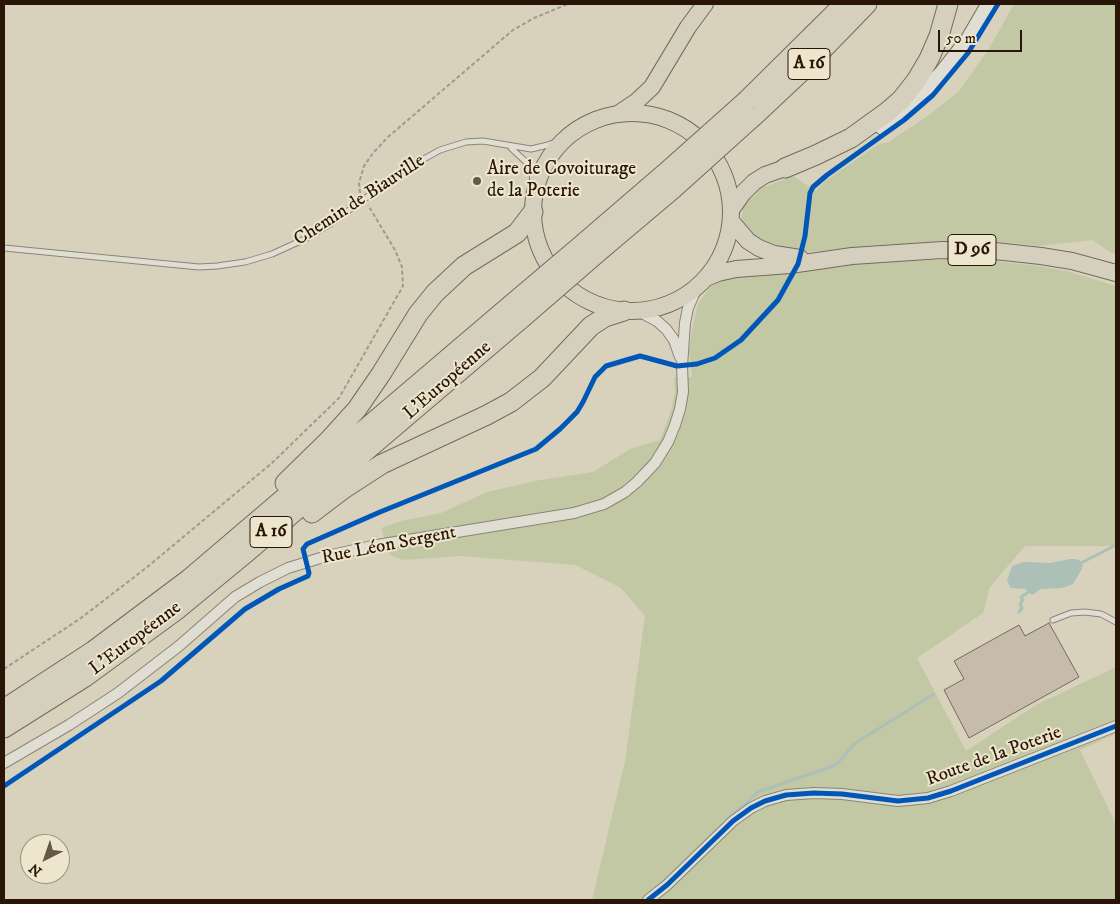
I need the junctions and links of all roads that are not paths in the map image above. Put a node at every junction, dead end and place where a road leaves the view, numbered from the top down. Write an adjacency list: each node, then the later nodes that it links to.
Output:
1 (705, 4): 7 (main road)
2 (844, 4): 6 (highway, L'Européenne / A 16)
3 (868, 4): 6 (highway, L'Européenne / A 16)
4 (948, 4): 10 (highway)
5 (989, 4): 10 (main road)
6 (750, 109): 18 (highway, L'Européenne / A 16, bridge)
7 (616, 114): 8 (main road); 13 (main road)
8 (568, 137): 9 (lane, Chemin de Biauville); 11 (main road)
9 (507, 145): 11 (lane); 14 (lane, Chemin de Biauville)
10 (785, 168): 13 (main road)
11 (535, 192): 12 (main road)
12 (533, 212): 19 (main road); 21 (highway)
13 (731, 215): 15 (main road, D 96); 17 (main road)
14 (4, 248)
15 (827, 259): 16 (main road, D 96); 17 (main road, D 96)
16 (1116, 273)
17 (702, 283): 19 (main road); 20 (street)
18 (517, 311): 21 (highway, L'Européenne / A 16); 24 (highway, L'Européenne / A 16)
19 (631, 311): 20 (street); 24 (highway)
20 (682, 366): 28 (street, Rue Léon Sergent)
21 (236, 540): 25 (highway, L'Européenne / A 16)
22 (1053, 620): 23 (lane)
23 (1116, 622)
24 (154, 628): 27 (highway, L'Européenne / A 16)
25 (4, 709)
26 (1116, 726): 29 (street, Route de la Poterie)
27 (4, 728)
28 (4, 764)
29 (648, 900)

